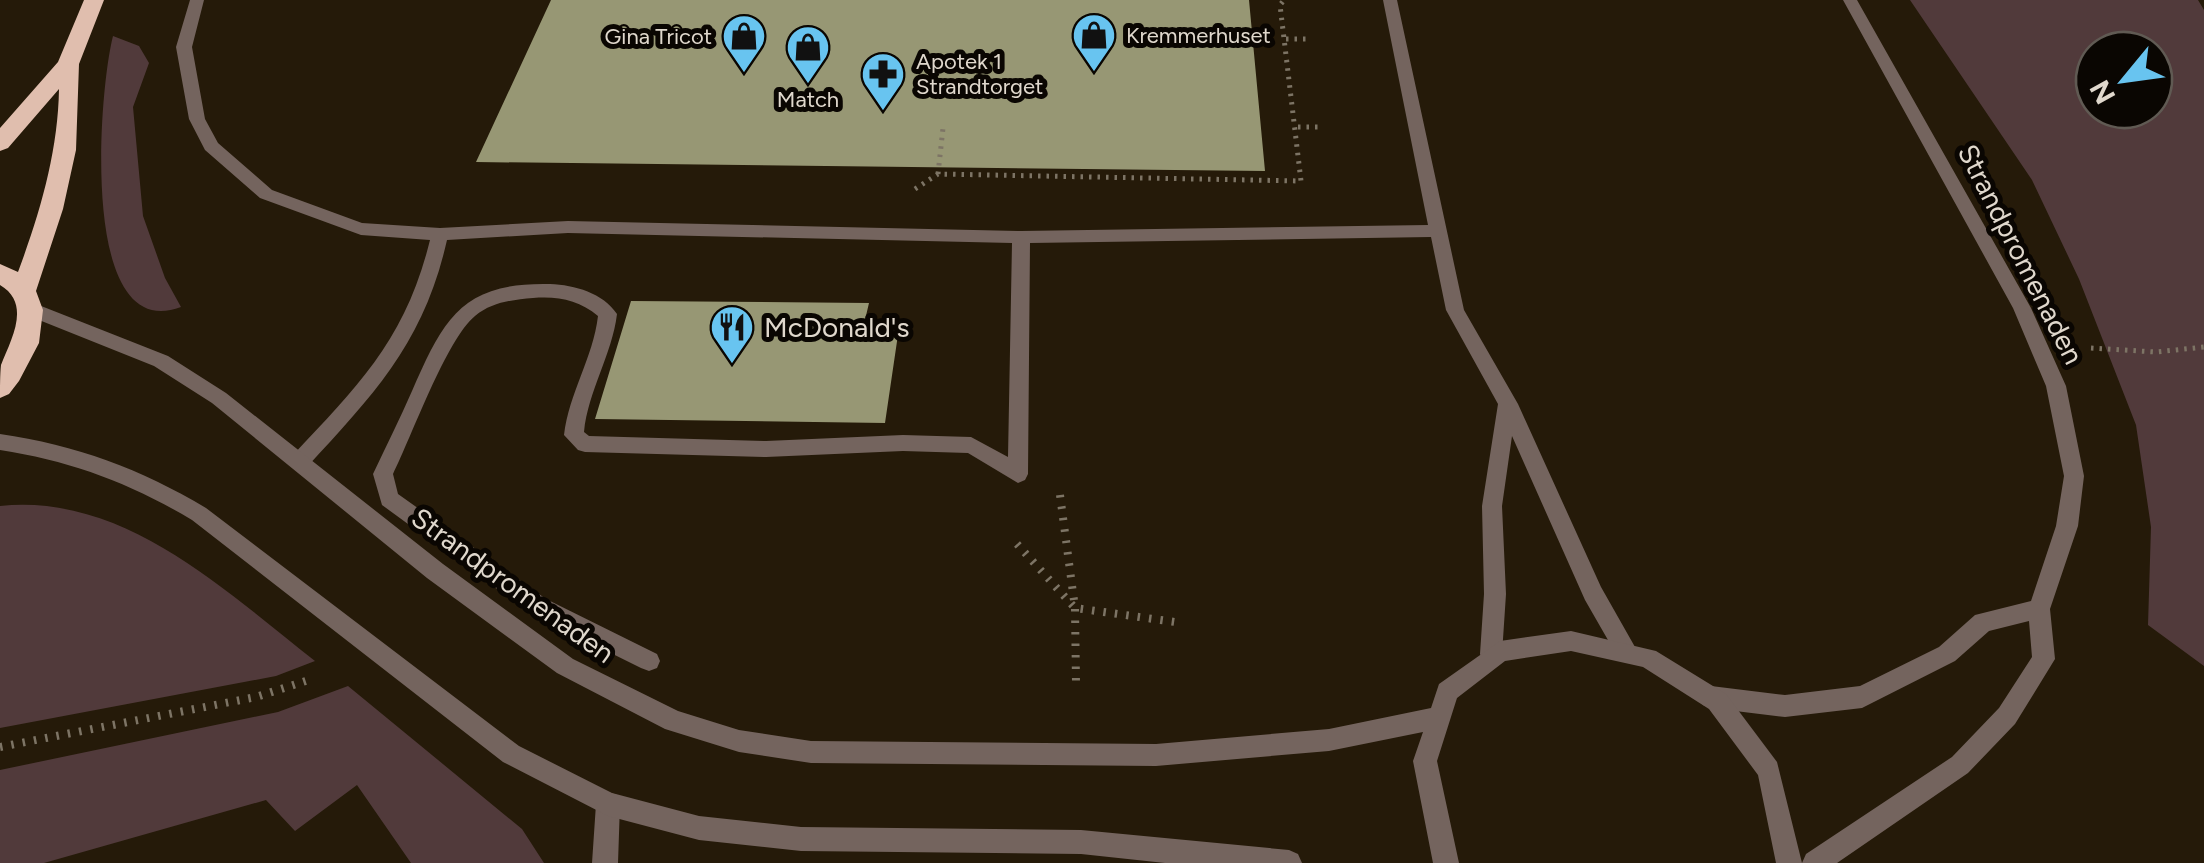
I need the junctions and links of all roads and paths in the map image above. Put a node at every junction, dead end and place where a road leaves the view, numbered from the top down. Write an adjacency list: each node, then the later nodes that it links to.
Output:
1 (94, 0): 8 (highway)
2 (197, 0): 14 (street)
3 (1284, 0): 6 (path)
4 (1390, 0): 13 (street)
5 (1850, 0): 25 (street, Strandpromenaden)
6 (1286, 38): 7 (path); 9 (path)
7 (1307, 39)
8 (68, 64): 12 (highway); 17 (highway)
9 (1298, 127): 10 (path); 11 (path)
10 (1320, 127)
11 (943, 128)
12 (0, 143)
13 (1436, 232): 15 (street); 21 (street)
14 (440, 234): 15 (street); 23 (street)
15 (1021, 238): 29 (street)
16 (0, 273): 17 (highway)
17 (27, 300): 20 (highway); 23 (street, Strandpromenaden)
18 (2204, 347): 19 (path)
19 (2089, 348)
20 (0, 387)
21 (1508, 404): 27 (street); 28 (street)
22 (0, 442): 34 (street)
23 (300, 461): 32 (street, Strandpromenaden)
24 (1017, 544): 26 (path)
25 (2039, 609): 31 (street); 39 (street, Strandpromenaden)
26 (1175, 622)
27 (1624, 648): 28 (street); 31 (street)
28 (1491, 654): 32 (street)
29 (649, 661)
30 (312, 679): 33 (path)
31 (1712, 698): 38 (street)
32 (1432, 718): 37 (street)
33 (0, 746)
34 (608, 804): 35 (street); 36 (street)
35 (605, 863)
36 (1289, 863)
37 (1446, 863)
38 (1789, 863)
39 (1815, 863)

